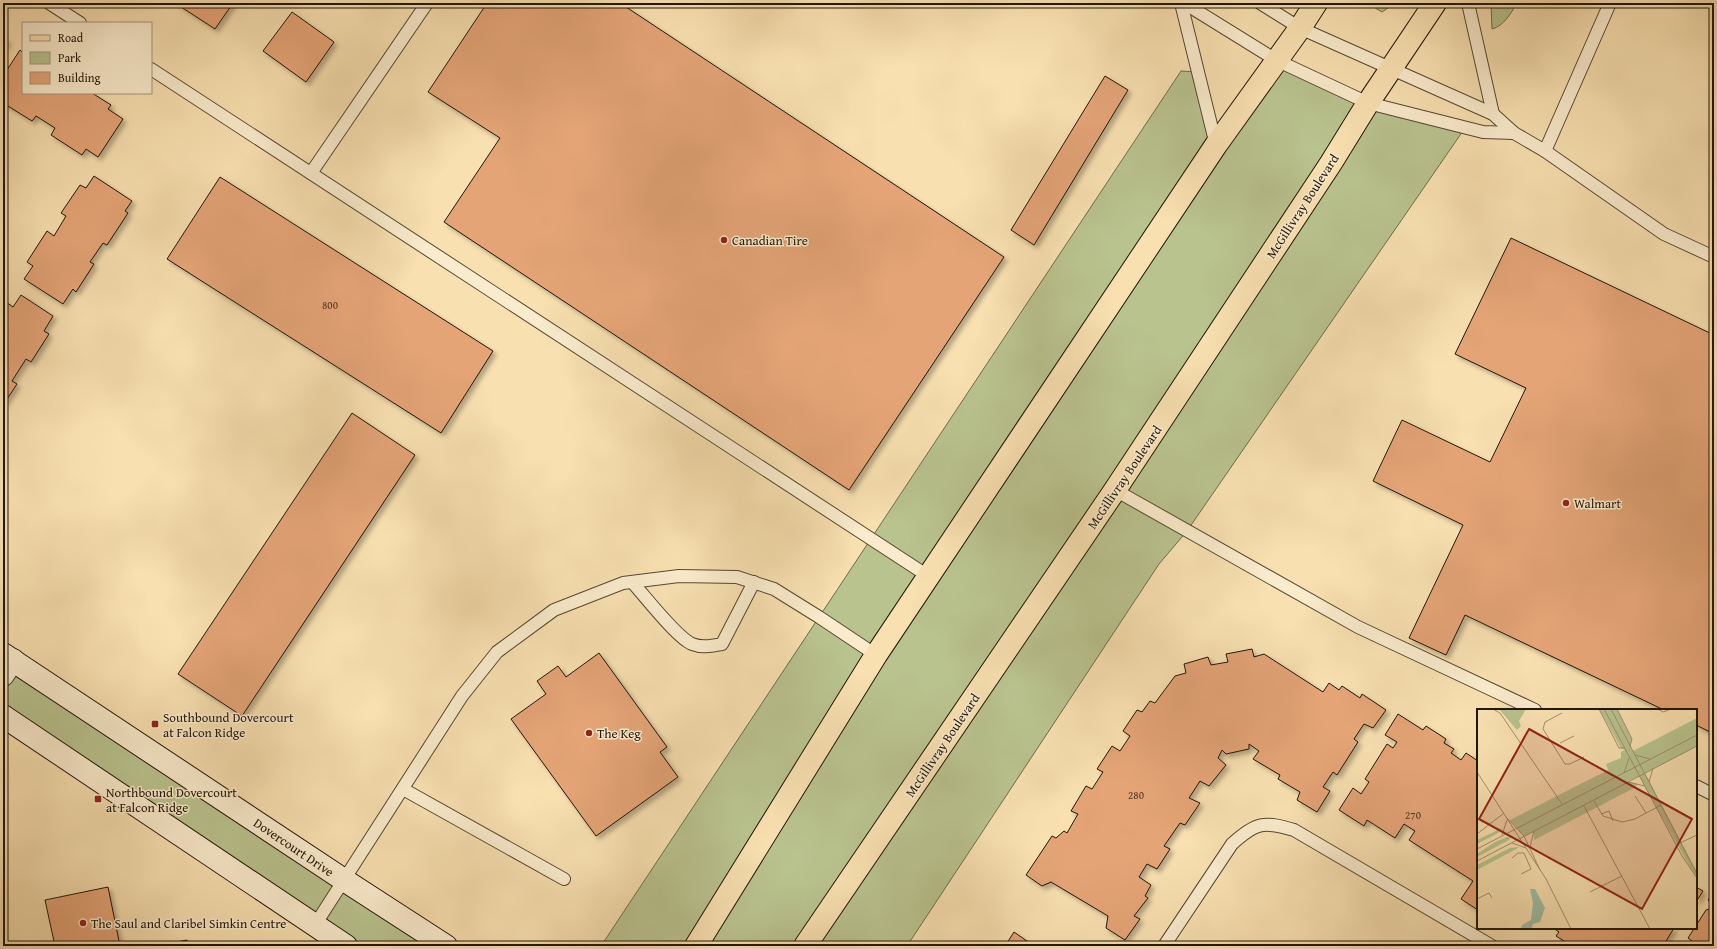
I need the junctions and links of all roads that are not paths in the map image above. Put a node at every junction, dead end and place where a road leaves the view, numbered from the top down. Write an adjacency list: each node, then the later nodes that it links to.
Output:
1 (49, 3): 9 (lane)
2 (427, 3): 19 (lane)
3 (1182, 3): 11 (lane); 17 (lane)
4 (1260, 3): 10 (lane)
5 (1316, 3): 10 (main road)
6 (1435, 3): 12 (main road, McGillivray Boulevard)
7 (1468, 3): 15 (lane)
8 (1610, 3): 18 (lane)
9 (78, 22)
10 (1300, 28): 11 (main road); 12 (lane)
11 (1276, 60): 14 (lane); 17 (main road)
12 (1391, 69): 14 (main road, McGillivray Boulevard); 15 (lane)
13 (152, 70): 19 (lane)
14 (1368, 103): 16 (lane); 21 (main road, McGillivray Boulevard)
15 (1493, 114): 16 (lane)
16 (1514, 133): 18 (lane)
17 (1216, 145): 22 (main road)
18 (1545, 151): 20 (lane)
19 (311, 173): 22 (lane)
20 (1714, 257)
21 (1115, 490): 27 (lane); 38 (main road, McGillivray Boulevard)
22 (928, 576): 25 (main road)
23 (632, 582): 24 (lane); 24 (lane); 30 (lane)
24 (754, 582): 25 (lane)
25 (876, 655): 37 (main road)
26 (6, 663): 33 (street, Dovercourt Drive)
27 (1533, 709)
28 (3, 716): 34 (street)
29 (1697, 786): 31 (lane)
30 (402, 789): 32 (lane); 33 (lane)
31 (1714, 794)
32 (564, 879)
33 (344, 880): 34 (lane); 36 (street, Dovercourt Drive)
34 (315, 925): 35 (street)
35 (346, 946)
36 (446, 946)
37 (696, 946)
38 (805, 946)
39 (1164, 946): 40 (lane)
40 (1492, 946)

